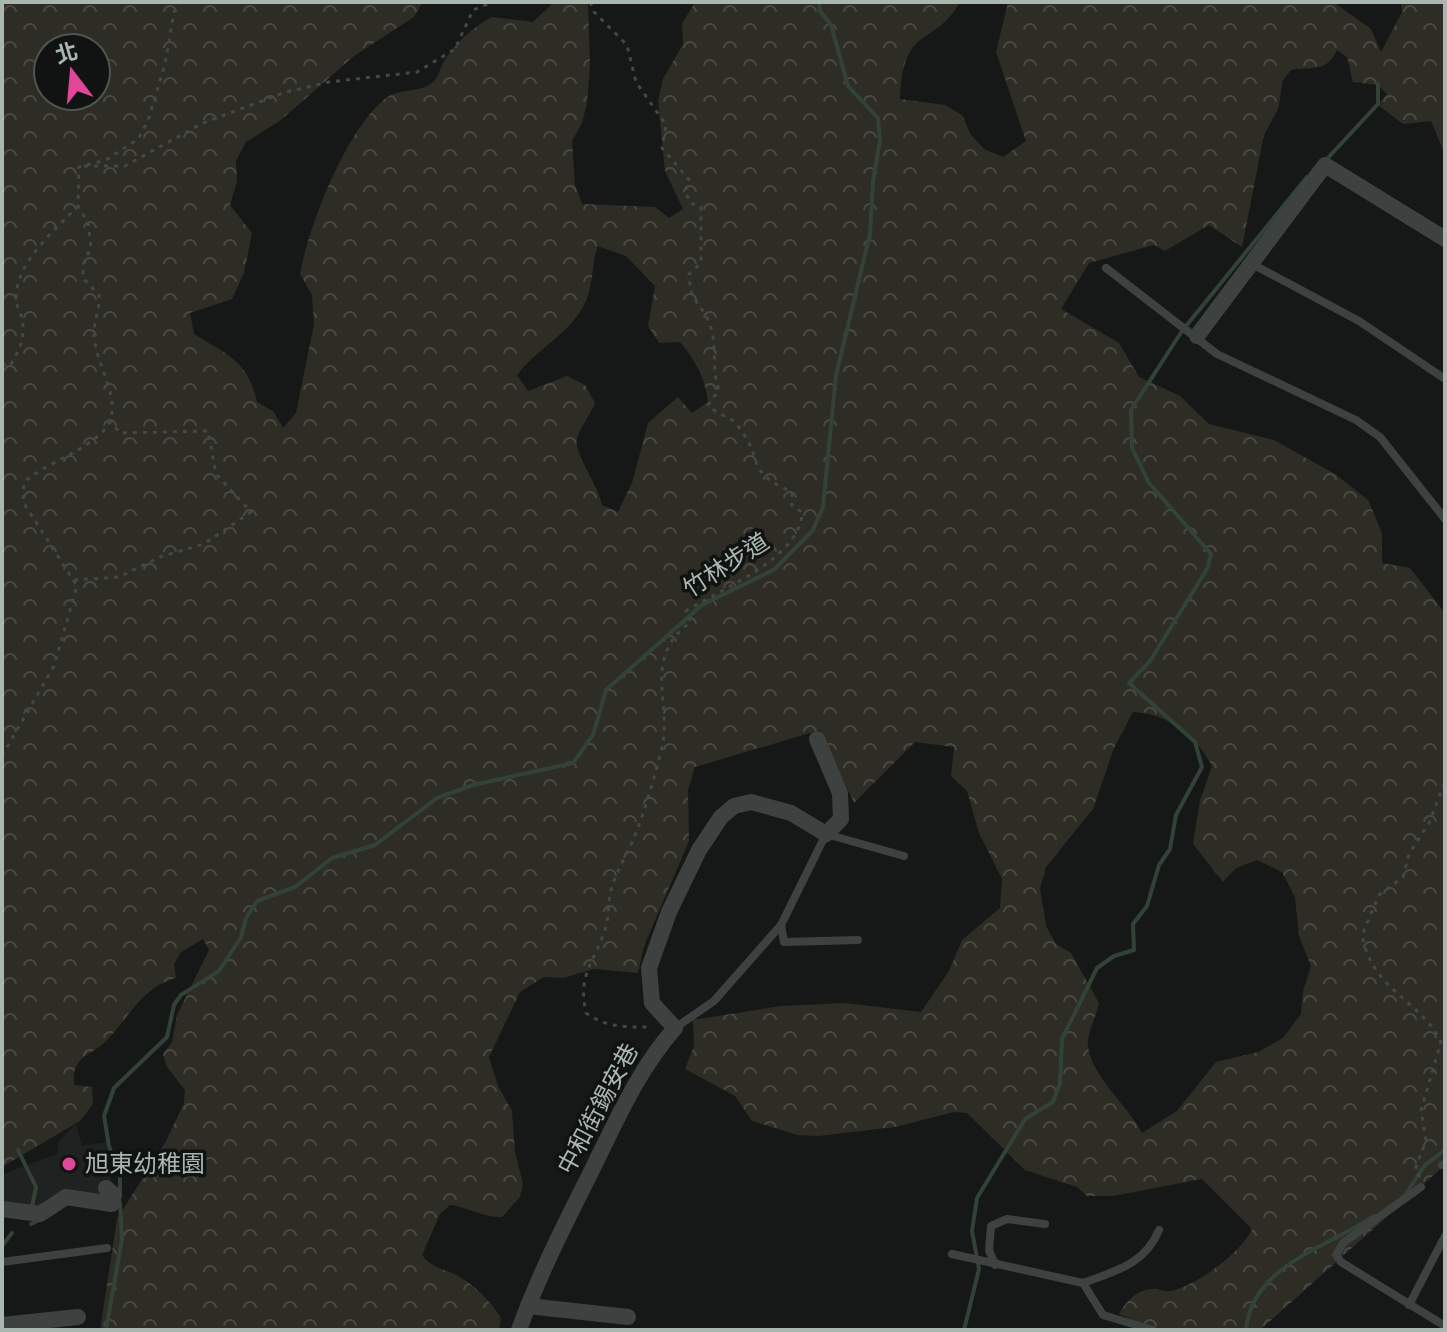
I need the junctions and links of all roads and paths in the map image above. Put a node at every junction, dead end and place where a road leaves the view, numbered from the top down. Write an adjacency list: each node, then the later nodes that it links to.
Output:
1 (180, 2): 4 (path)
2 (493, 2): 4 (path)
3 (590, 2): 22 (path, 竹林步道)
4 (84, 166): 5 (path)
5 (78, 206): 10 (path); 12 (path)
6 (1445, 239): 7 (street)
7 (1252, 264): 9 (street); 11 (lane)
8 (1106, 268): 9 (lane)
9 (1197, 336): 13 (lane)
10 (2, 364)
11 (1445, 379)
12 (108, 419): 14 (path); 14 (path)
13 (1445, 519)
14 (74, 580): 16 (path)
15 (817, 739): 18 (street)
16 (2, 756)
17 (1444, 786): 23 (path)
18 (826, 834): 19 (lane); 20 (lane); 22 (street)
19 (904, 856)
20 (781, 925): 21 (lane); 22 (lane)
21 (858, 940)
22 (675, 1028): 35 (street, 中和街錫安巷)
23 (1421, 1187): 34 (lane)
24 (106, 1188): 25 (street)
25 (2, 1209)
26 (1045, 1224): 32 (lane)
27 (1159, 1230): 33 (lane)
28 (1445, 1236): 34 (lane)
29 (107, 1248): 31 (lane)
30 (952, 1254): 32 (lane)
31 (2, 1262)
32 (995, 1265): 33 (lane)
33 (1083, 1283): 41 (lane)
34 (1409, 1305): 39 (lane)
35 (528, 1306): 37 (street); 40 (street, 中和街錫安巷)
36 (78, 1317): 38 (street)
37 (628, 1317)
38 (2, 1325)
39 (1445, 1326)
40 (519, 1330)
41 (1153, 1330)

